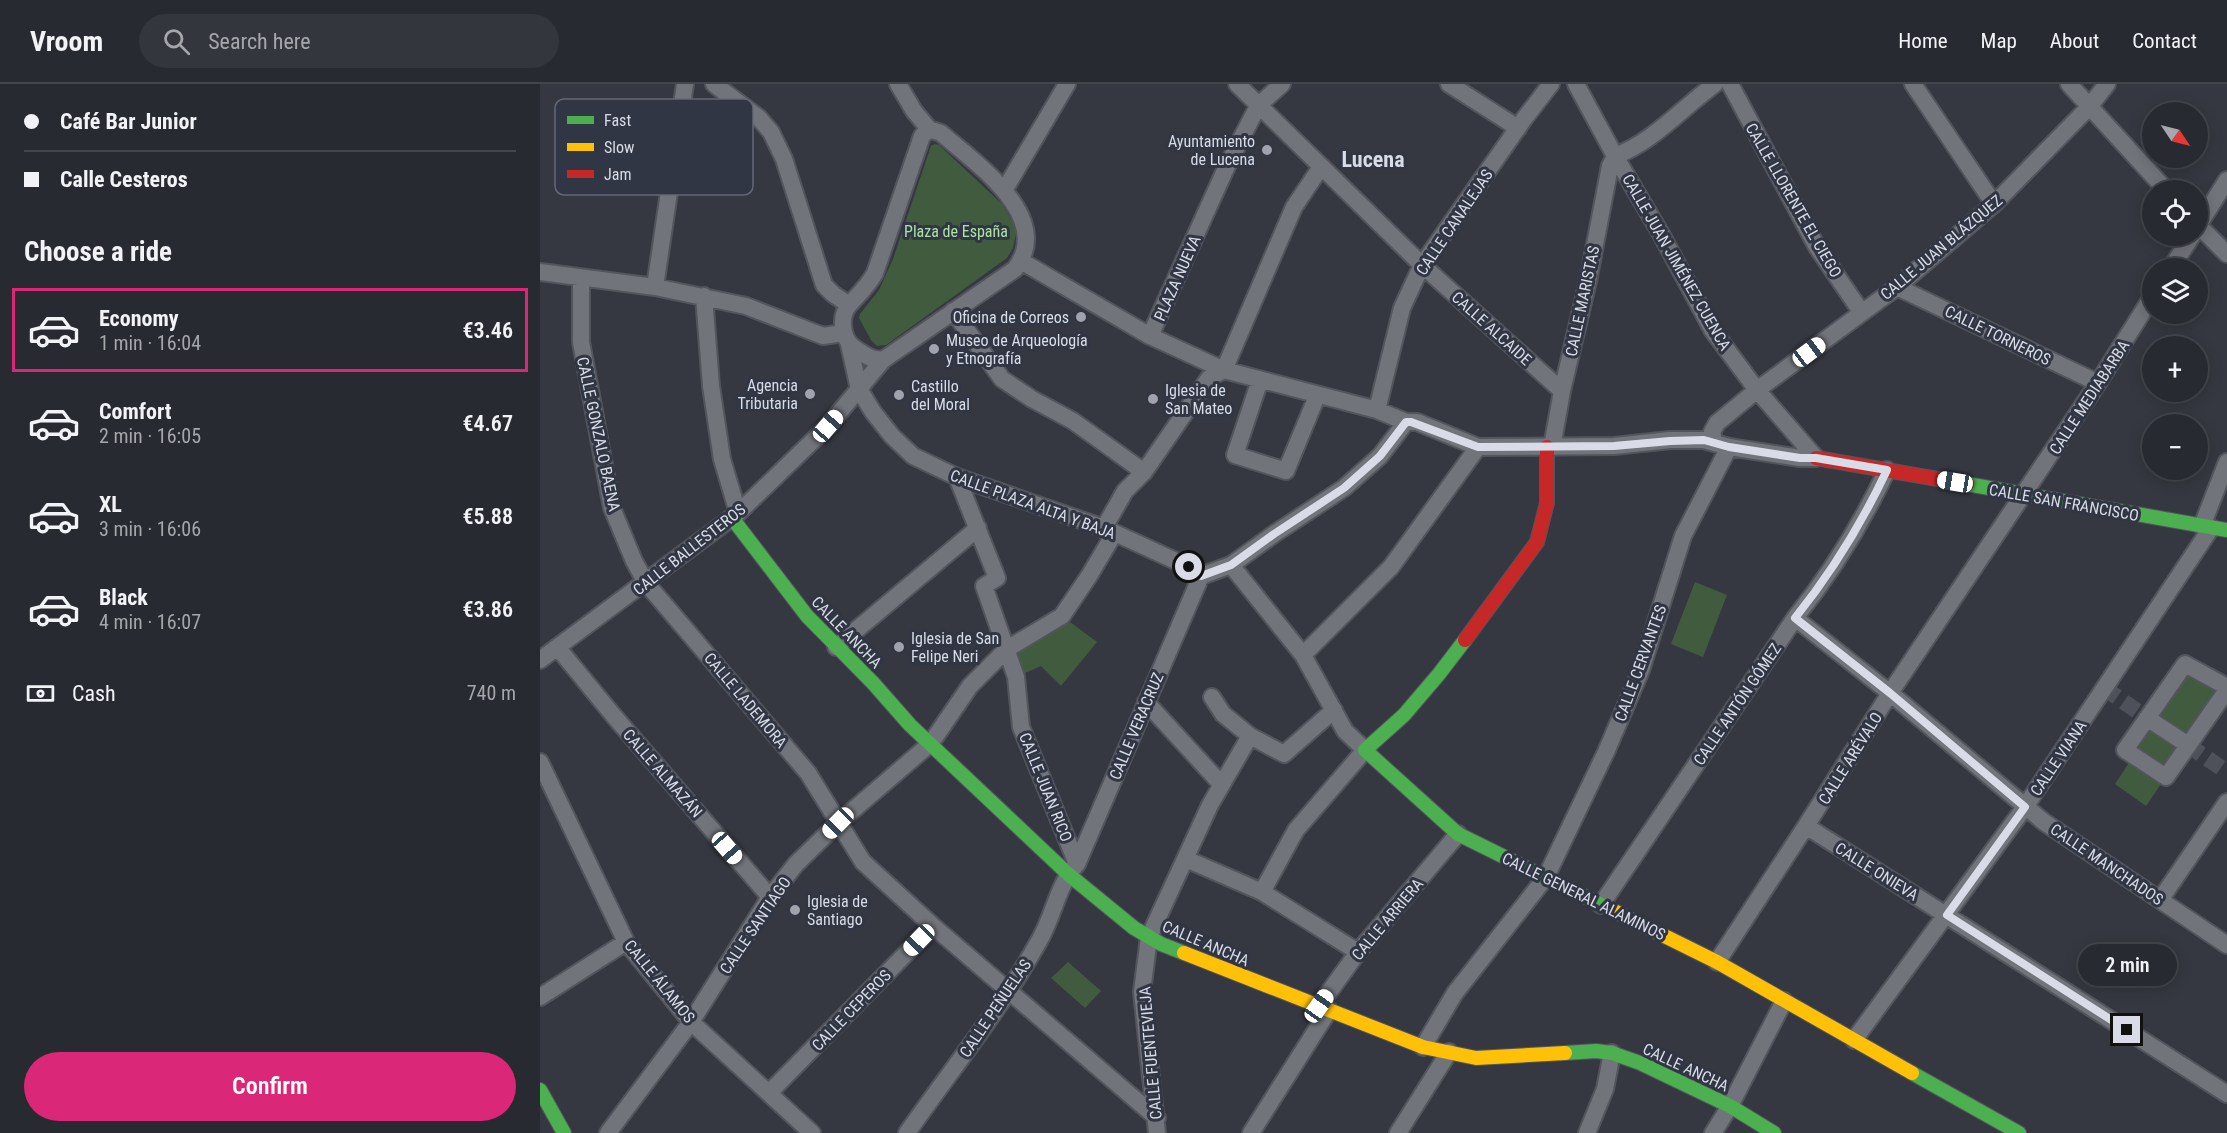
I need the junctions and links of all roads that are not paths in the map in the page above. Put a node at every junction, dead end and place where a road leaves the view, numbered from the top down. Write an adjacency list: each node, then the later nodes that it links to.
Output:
1 (686, 84): 15 (street)
2 (714, 84): 16 (street)
3 (1067, 84): 26 (street)
4 (1237, 84): 17 (street, CALLE ALCAIDE)
5 (1282, 84): 17 (street)
6 (1449, 84): 20 (street)
7 (1551, 84): 20 (street, CALLE CANALEJAS)
8 (1576, 84): 22 (street, CALLE JUAN JIMÉNEZ CUENCA)
9 (1715, 84): 22 (street)
10 (1730, 84): 41 (street, CALLE LLORENTE EL CIEGO)
11 (1913, 84): 28 (street)
12 (2069, 84): 18 (street)
13 (2107, 84): 18 (street, CALLE JUAN BLÁZQUEZ)
14 (905, 88): 21 (street)
15 (684, 99)
16 (734, 99)
17 (1258, 106): 23 (street, CALLE ALCAIDE); 43 (street, PLAZA NUEVA)
18 (2089, 106): 24 (street); 28 (street, CALLE JUAN BLÁZQUEZ)
19 (753, 113): 39 (street)
20 (1518, 128): 33 (street, CALLE CANALEJAS)
21 (929, 129): 26 (street); 39 (street)
22 (1614, 156): 50 (street, CALLE JUAN JIMÉNEZ CUENCA); 51 (street, CALLE MARISTAS)
23 (1321, 167): 33 (street, CALLE ALCAIDE); 46 (street)
24 (2157, 180)
25 (2227, 180): 29 (street)
26 (1005, 189): 32 (street)
27 (669, 195): 36 (street)
28 (1994, 204): 37 (street, CALLE JUAN BLÁZQUEZ)
29 (2208, 210)
30 (2208, 236): 31 (street)
31 (2227, 254)
32 (1021, 261): 40 (street); 43 (street)
33 (1422, 265): 51 (street, CALLE ALCAIDE); 53 (street, CALLE CANALEJAS)
34 (540, 272): 35 (street)
35 (580, 278): 36 (street); 70 (street, CALLE GONZALO BAENA)
36 (655, 286): 38 (street)
37 (1897, 287): 41 (street, CALLE JUAN BLÁZQUEZ); 48 (street, CALLE TORNEROS)
38 (704, 296): 44 (street); 64 (street)
39 (849, 305): 44 (street)
40 (953, 311): 45 (street); 61 (street)
41 (1862, 313): 50 (street, CALLE JUAN BLÁZQUEZ)
42 (2142, 313): 48 (street, CALLE MEDIABARBA)
43 (1150, 336): 46 (street, PLAZA NUEVA)
44 (846, 338): 45 (street); 49 (street, CALLE PLAZA ALTA Y BAJA)
45 (883, 360): 49 (street)
46 (1224, 370): 47 (street, PLAZA NUEVA); 61 (street)
47 (1260, 380): 52 (street, PLAZA NUEVA); 52 (street)
48 (2098, 383): 63 (street, CALLE MEDIABARBA)
49 (859, 389): 62 (street, CALLE PLAZA ALTA Y BAJA); 64 (street, CALLE BALLESTEROS)
50 (1757, 390): 55 (street, CALLE CERVANTES); 58 (street, CALLE JUAN JIMÉNEZ CUENCA)
51 (1562, 391): 57 (street, CALLE MARISTAS)
52 (1317, 396): 53 (street, CALLE SAN FRANCISCO)
53 (1377, 410): 54 (street, CALLE SAN FRANCISCO)
54 (1406, 422): 56 (street, CALLE SAN FRANCISCO); 68 (street)
55 (1721, 444): 57 (street, CALLE SAN FRANCISCO); 58 (street, CALLE SAN FRANCISCO); 96 (street, CALLE CERVANTES)
56 (1478, 447): 57 (street, CALLE SAN FRANCISCO); 75 (street)
57 (1549, 447): 86 (street)
58 (1816, 458): 60 (street, CALLE SAN FRANCISCO)
59 (2227, 462): 67 (street, CALLE VIANA)
60 (1887, 470): 63 (street, CALLE SAN FRANCISCO); 71 (street, CALLE ANTÓN GÓMEZ)
61 (1144, 472): 66 (street)
62 (957, 477): 65 (street, CALLE JUAN RICO); 66 (street, CALLE PLAZA ALTA Y BAJA)
63 (2024, 495): 67 (street, CALLE SAN FRANCISCO); 78 (street, CALLE ARÉVALO)
64 (735, 515): 70 (street, CALLE BALLESTEROS); 72 (street, CALLE ANCHA)
65 (978, 528): 72 (street); 74 (street, CALLE JUAN RICO)
66 (1104, 528): 69 (street, CALLE PLAZA ALTA Y BAJA); 74 (street, CALLE SANTIAGO)
67 (2213, 528): 90 (street, CALLE VIANA)
68 (1231, 565): 69 (street); 75 (street, CALLE GENERAL ALAMINOS)
69 (1201, 576): 80 (street, CALLE VERACRUZ)
70 (646, 583): 73 (street, CALLE BALLESTEROS); 91 (street, CALLE LADEMORA)
71 (1795, 618): 78 (street, CALLE MANCHADOS); 100 (street, CALLE ANTÓN GÓMEZ)
72 (837, 647): 84 (street, CALLE ANCHA)
73 (558, 648): 76 (street, CALLE BALLESTEROS); 98 (street, CALLE ALMAZÁN)
74 (1007, 649): 84 (street, CALLE SANTIAGO); 95 (street, CALLE JUAN RICO)
75 (1303, 655): 81 (street, CALLE GENERAL ALAMINOS)
76 (540, 660)
77 (2227, 688): 82 (street); 85 (street)
78 (1890, 693): 90 (street, CALLE MANCHADOS); 92 (street, CALLE ARÉVALO)
79 (1212, 697): 83 (street)
80 (1146, 702): 88 (street); 95 (street, CALLE VERACRUZ)
81 (1334, 710): 83 (street); 86 (street, CALLE GENERAL ALAMINOS)
82 (2147, 718): 85 (street); 85 (street)
83 (1250, 736): 88 (street, CALLE FUENTEVIEJA)
84 (931, 743): 91 (street, CALLE SANTIAGO); 95 (street, CALLE ANCHA)
85 (2188, 746)
86 (1365, 750): 93 (street, CALLE GENERAL ALAMINOS); 97 (street)
87 (540, 762): 104 (street, CALLE ÁLAMOS)
88 (1222, 785): 94 (street, CALLE FUENTEVIEJA)
89 (2227, 802): 99 (street)
90 (2025, 807): 99 (street, CALLE MANCHADOS); 101 (street, CALLE VIANA)
91 (838, 823): 98 (street, CALLE SANTIAGO); 102 (street, CALLE LADEMORA)
92 (1806, 826): 101 (street, CALLE ONIEVA); 107 (street, CALLE ARÉVALO)
93 (1458, 834): 96 (street, CALLE GENERAL ALAMINOS); 106 (street, CALLE ARRIERA)
94 (1186, 859): 97 (street); 103 (street, CALLE FUENTEVIEJA)
95 (1072, 869): 103 (street, CALLE ANCHA); 108 (street, CALLE PEÑUELAS)
96 (1546, 877): 100 (street, CALLE GENERAL ALAMINOS); 114 (street, CALLE CERVANTES)
97 (1262, 892): 106 (street)
98 (770, 897): 112 (street, CALLE SANTIAGO)
99 (2160, 900): 105 (street, CALLE MANCHADOS)
100 (1601, 904): 107 (street, CALLE GENERAL ALAMINOS)
101 (1947, 915): 113 (street, CALLE VIANA); 119 (street, CALLE ONIEVA)
102 (933, 926): 108 (street, CALLE LADEMORA); 118 (street, CALLE CEPEROS)
103 (1149, 937): 111 (street, CALLE ANCHA); 121 (street, CALLE FUENTEVIEJA)
104 (626, 942): 109 (street); 112 (street, CALLE ÁLAMOS)
105 (2227, 945)
106 (1358, 952): 111 (street, CALLE ARRIERA)
107 (1717, 962): 110 (street, CALLE GENERAL ALAMINOS)
108 (1009, 990): 121 (street, CALLE LADEMORA); 126 (street, CALLE PEÑUELAS)
109 (540, 997)
110 (1784, 1001): 113 (street, CALLE GENERAL ALAMINOS); 120 (street)
111 (1324, 1009): 114 (street, CALLE ANCHA); 127 (street, CALLE ARRIERA)
112 (691, 1022): 118 (street, CALLE ÁLAMOS); 124 (street, CALLE SANTIAGO)
113 (1854, 1040): 131 (street, CALLE GENERAL ALAMINOS)
114 (1423, 1047): 115 (street, CALLE ANCHA)
115 (1449, 1052): 116 (street, CALLE ANCHA); 122 (street)
116 (1612, 1053): 120 (street, CALLE ANCHA); 128 (street)
117 (540, 1090): 123 (street)
118 (769, 1093): 125 (street, CALLE ÁLAMOS)
119 (2227, 1094)
120 (1730, 1106): 129 (street); 130 (street, CALLE ANCHA)
121 (1157, 1125)
122 (1401, 1132)
123 (564, 1133)
124 (608, 1133)
125 (812, 1133)
126 (907, 1133)
127 (1251, 1133)
128 (1587, 1133)
129 (1713, 1133)
130 (1774, 1133)
131 (2019, 1133)

